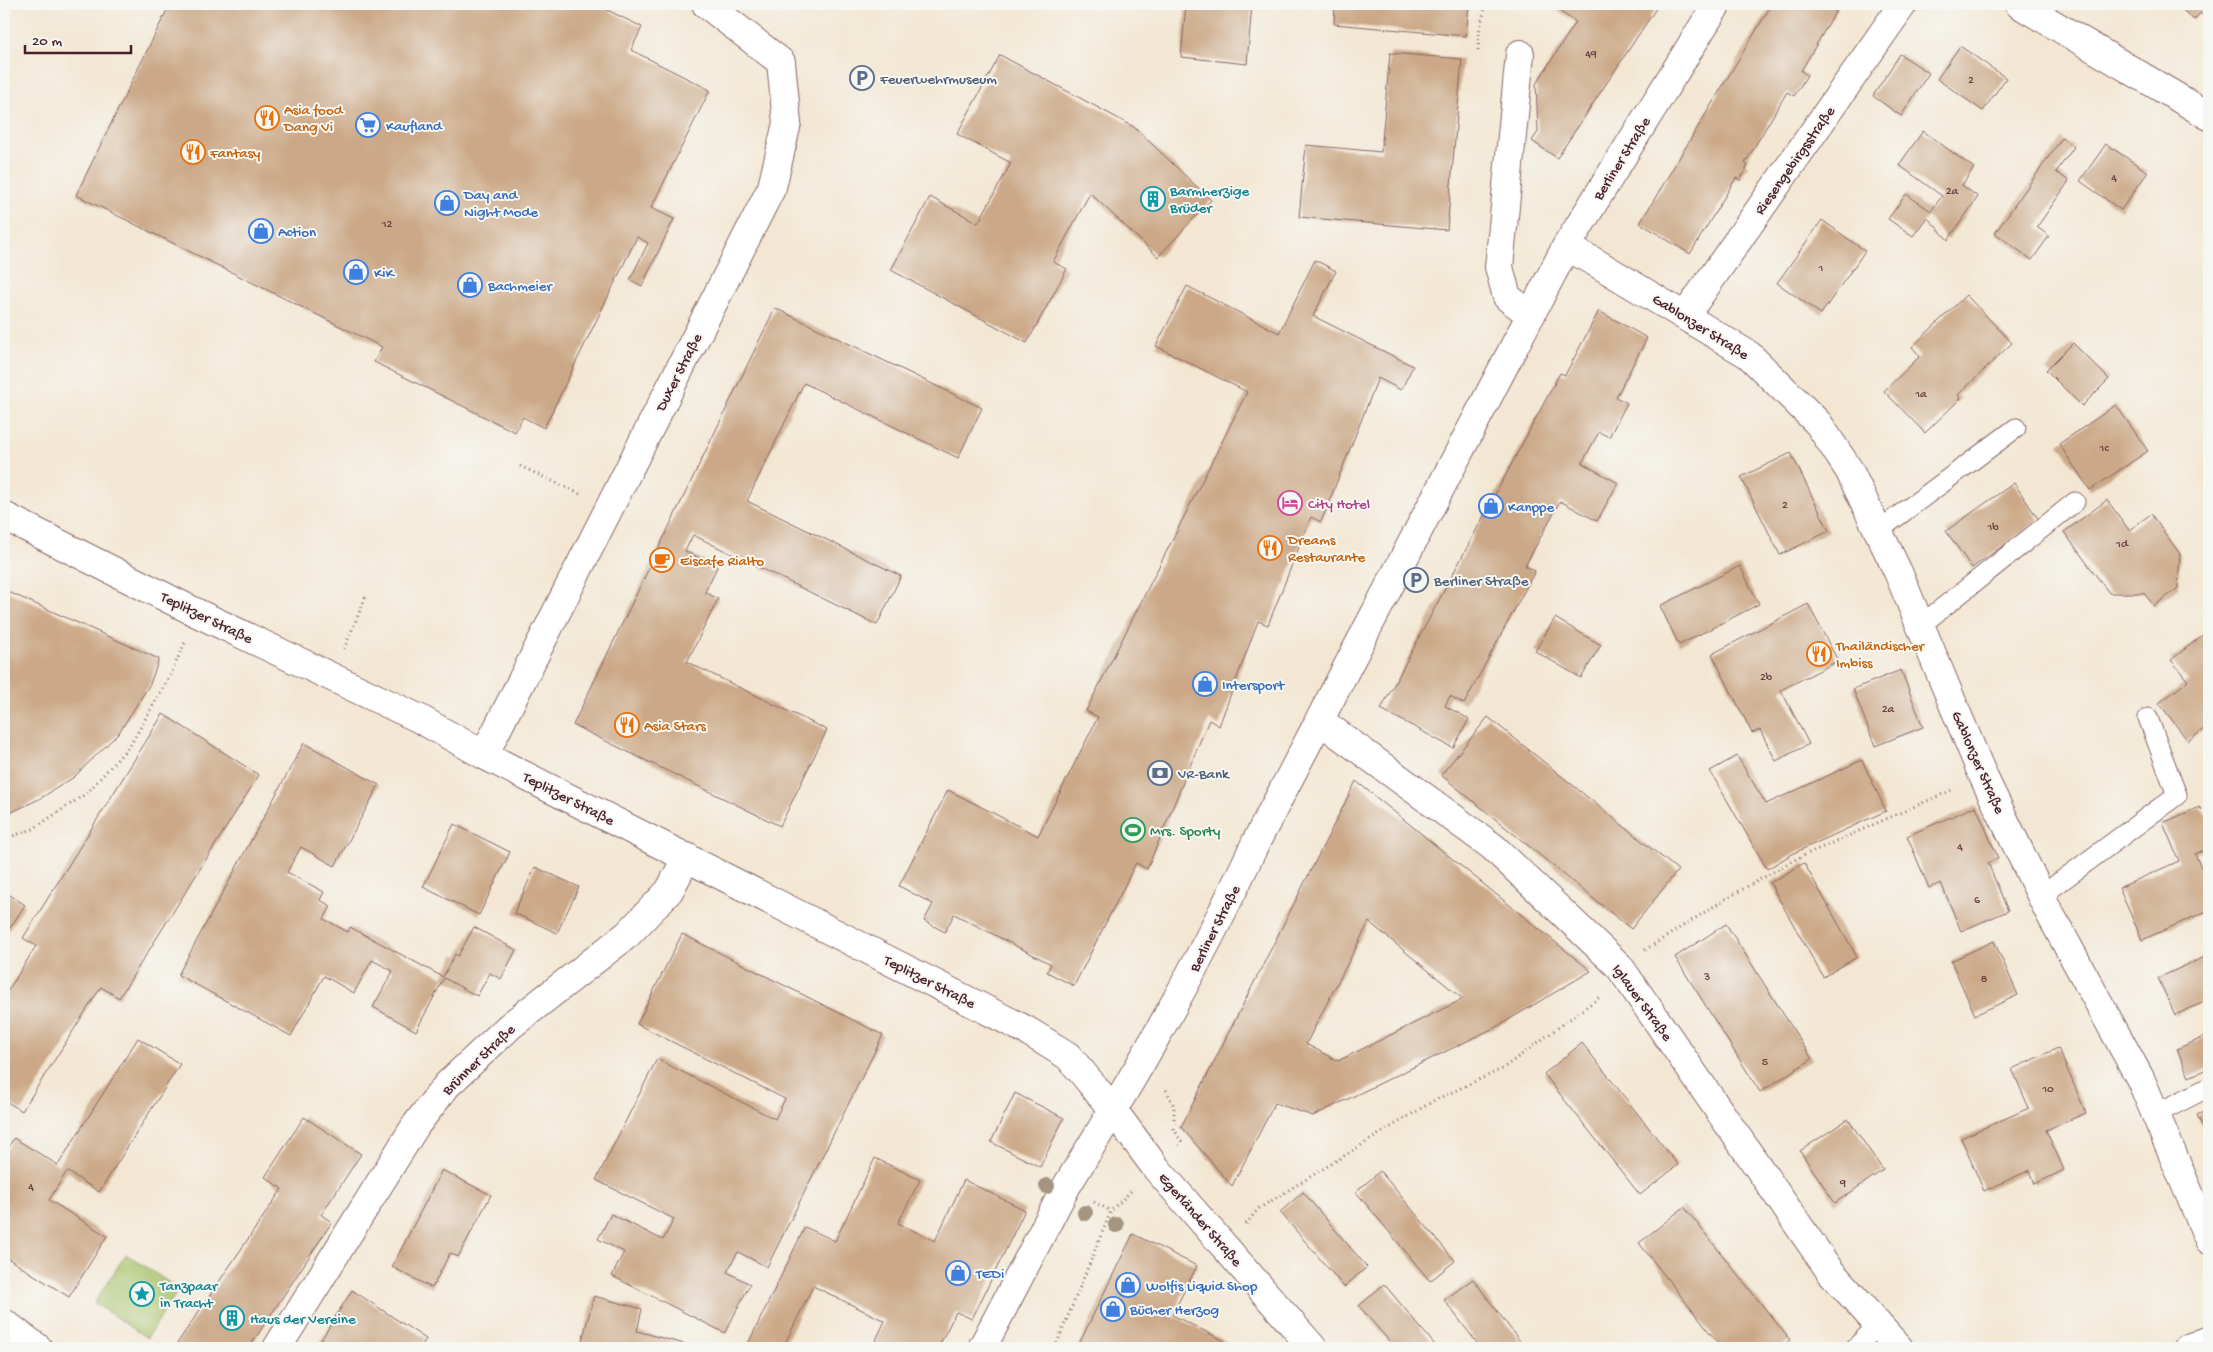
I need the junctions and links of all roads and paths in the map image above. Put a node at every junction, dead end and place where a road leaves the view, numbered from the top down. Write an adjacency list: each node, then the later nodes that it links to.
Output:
1 (706, 4): 15 (street, Duxer Straße)
2 (1486, 4): 6 (path)
3 (1716, 4): 9 (street, Berliner Straße)
4 (1903, 4): 11 (street, Riesengebirgsstraße)
5 (2020, 4): 8 (street)
6 (1478, 50)
7 (1520, 54): 10 (street)
8 (2209, 116)
9 (1566, 247): 10 (street, Berliner Straße); 11 (street, Gablonzer Straße)
10 (1531, 315): 23 (street, Berliner Straße)
11 (1684, 316): 17 (street, Gablonzer Straße)
12 (2016, 428): 17 (lane)
13 (520, 466): 15 (path)
14 (2075, 502): 20 (lane)
15 (610, 508): 24 (street, Duxer Straße)
16 (4, 516): 19 (street, Teplitzer Straße)
17 (1878, 531): 20 (street, Gablonzer Straße)
18 (367, 594): 21 (path)
19 (197, 613): 21 (street, Teplitzer Straße); 26 (path)
20 (1921, 625): 25 (street, Gablonzer Straße)
21 (331, 677): 24 (street, Teplitzer Straße)
22 (2148, 718): 28 (lane)
23 (1319, 720): 29 (street, Iglauer Straße); 32 (street, Berliner Straße)
24 (484, 755): 27 (street, Teplitzer Straße)
25 (1983, 776): 28 (street, Gablonzer Straße); 29 (path)
26 (4, 839)
27 (687, 857): 32 (street, Teplitzer Straße); 42 (street, Brünner Straße)
28 (2042, 896): 33 (street, Gablonzer Straße)
29 (1623, 972): 36 (path); 39 (street, Iglauer Straße)
30 (2209, 1087): 33 (lane)
31 (1166, 1090): 34 (path)
32 (1113, 1110): 43 (street, Berliner Straße); 45 (street, Egerländer Straße)
33 (2156, 1114): 37 (street, Gablonzer Straße)
34 (1176, 1147)
35 (1136, 1187): 44 (path)
36 (1253, 1215)
37 (2209, 1240)
38 (4, 1323): 41 (street)
39 (1885, 1339): 46 (lane)
40 (2209, 1340): 47 (street)
41 (38, 1348)
42 (278, 1348)
43 (982, 1348)
44 (1056, 1348)
45 (1313, 1348)
46 (1855, 1348)
47 (2188, 1348)

